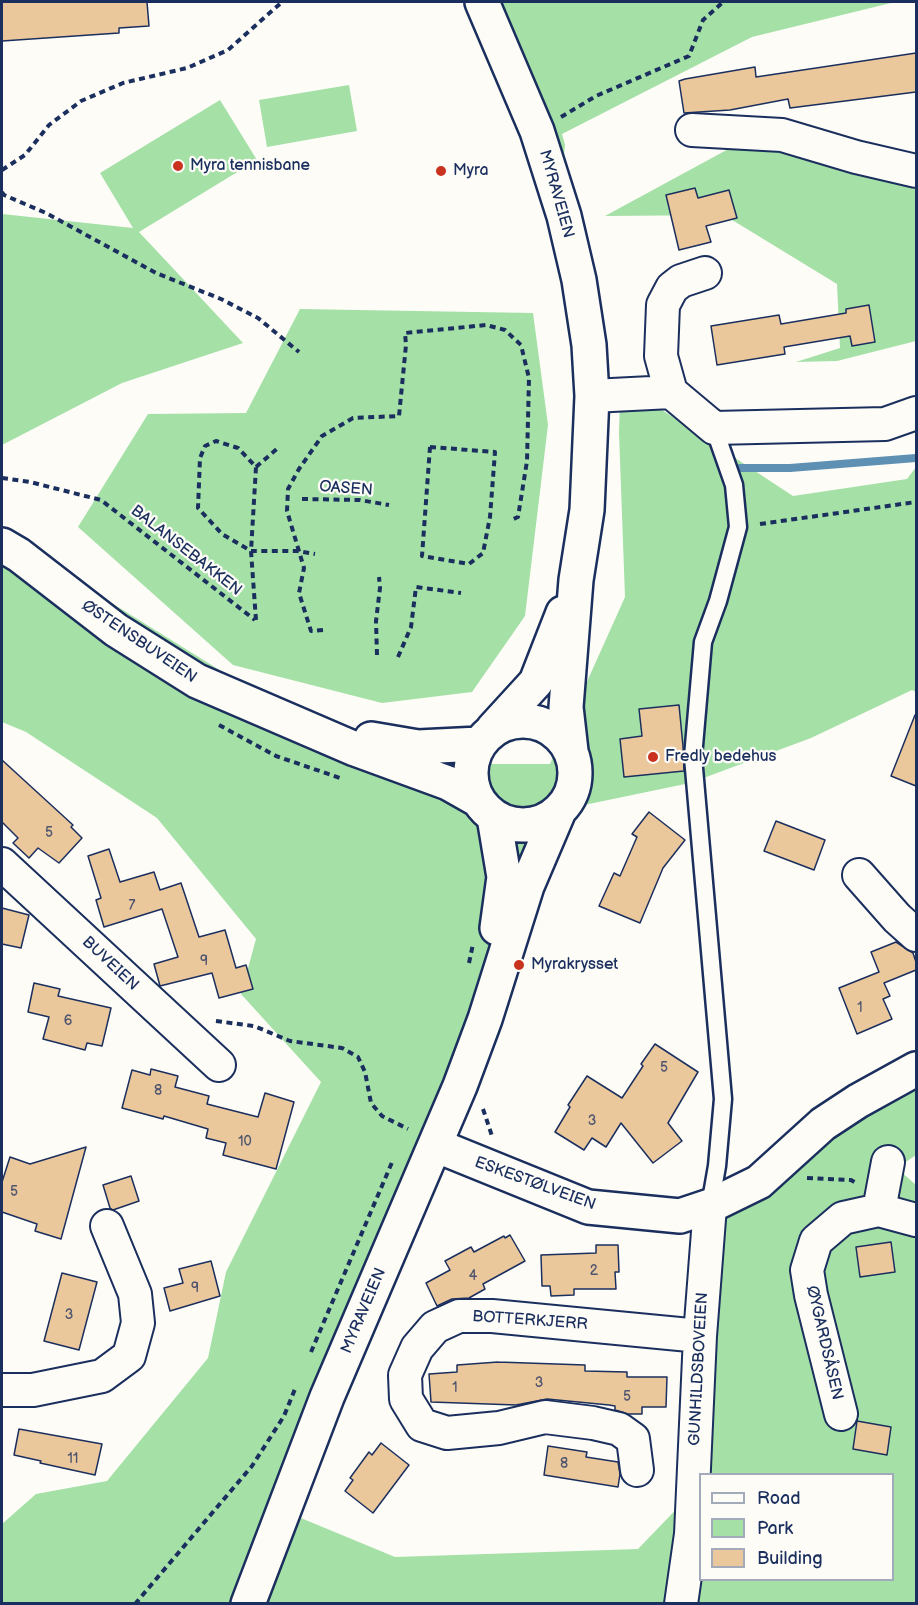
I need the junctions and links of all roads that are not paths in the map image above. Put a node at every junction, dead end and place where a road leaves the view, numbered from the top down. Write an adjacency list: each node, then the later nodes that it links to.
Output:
1 (482, 2): 6 (main road, MYRAVEIEN)
2 (692, 130): 3 (street)
3 (916, 171)
4 (705, 273): 5 (street)
5 (671, 392): 6 (street); 8 (street)
6 (592, 396): 10 (main road, MYRAVEIEN)
7 (916, 413): 8 (street)
8 (714, 428): 24 (lane)
9 (2, 545): 11 (main road, ØSTENSBUVEIEN)
10 (576, 580): 12 (main road, MYRAVEIEN); 13 (main road, MYRAVEIEN)
11 (287, 721): 12 (main road, ØSTENSBUVEIEN); 14 (main road, ØSTENSBUVEIEN)
12 (486, 736): 13 (main road); 14 (main road)
13 (571, 751): 15 (main road)
14 (486, 809): 15 (main road); 19 (main road, MYRAVEIEN)
15 (559, 811): 19 (main road, MYRAVEIEN)
16 (2, 864): 20 (street, BUVEIEN)
17 (859, 875): 18 (street)
18 (916, 935)
19 (485, 1019): 22 (main road, MYRAVEIEN)
20 (219, 1065)
21 (916, 1070): 24 (main road, ESKESTØLVEIEN)
22 (435, 1145): 24 (main road, ESKESTØLVEIEN); 32 (main road, MYRAVEIEN)
23 (888, 1161): 25 (street)
24 (710, 1206): 28 (street, GUNHILDSBOVEIEN)
25 (879, 1210): 26 (street, ØYGARDSÅSEN); 30 (street, ØYGARDSÅSEN)
26 (916, 1220)
27 (107, 1226): 29 (street)
28 (700, 1336): 31 (street, BOTTERKJERR); 33 (street, GUNHILDSBOVEIEN)
29 (2, 1390)
30 (841, 1414)
31 (637, 1470)
32 (248, 1604)
33 (681, 1604)

